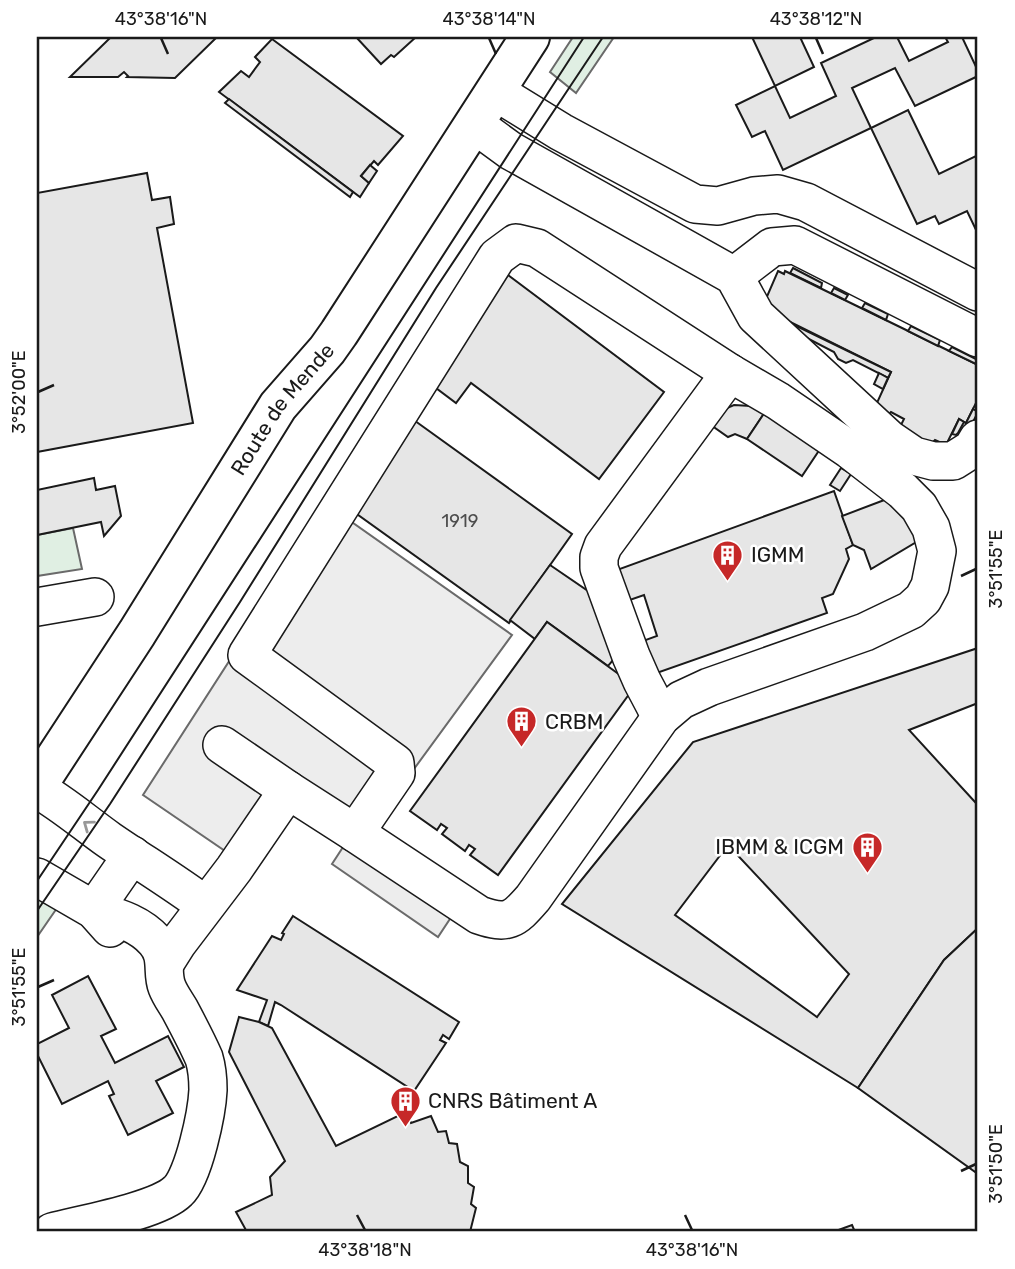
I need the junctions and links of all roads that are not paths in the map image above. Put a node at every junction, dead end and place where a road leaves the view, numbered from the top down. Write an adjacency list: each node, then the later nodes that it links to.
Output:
1 (530, 37): 2 (main road, Route de Mende)
2 (496, 92): 3 (main road, Route de Mende); 5 (lane)
3 (474, 124): 4 (lane); 13 (main road, Route de Mende)
4 (734, 276): 6 (lane); 8 (lane)
5 (978, 292)
6 (978, 338)
7 (730, 373): 11 (lane); 11 (lane); 15 (lane)
8 (978, 439)
9 (95, 597): 10 (lane)
10 (37, 607)
11 (661, 717): 15 (lane)
12 (222, 745): 14 (lane)
13 (37, 787): 16 (lane, one-way to 13)
14 (288, 790): 15 (lane); 18 (lane)
15 (355, 834)
16 (132, 855): 18 (lane); 19 (lane)
17 (37, 877): 19 (lane)
18 (205, 905): 20 (lane)
19 (94, 910): 20 (lane)
20 (165, 963): 21 (lane)
21 (52, 1232)

